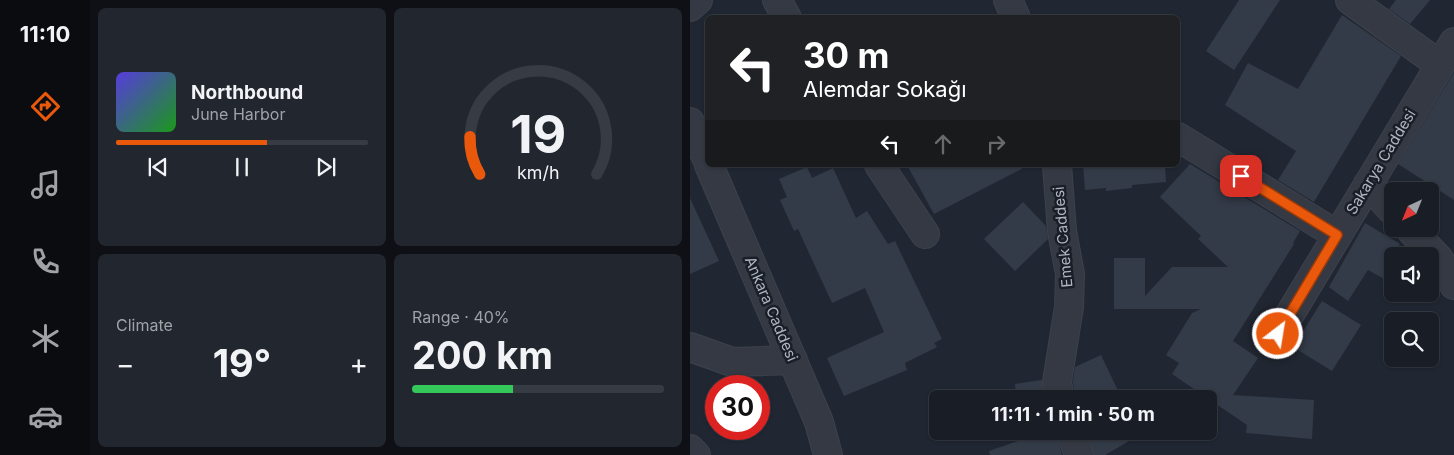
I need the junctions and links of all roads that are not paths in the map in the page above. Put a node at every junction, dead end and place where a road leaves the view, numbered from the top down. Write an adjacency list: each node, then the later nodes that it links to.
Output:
1 (698, 0): 5 (street)
2 (777, 0): 6 (street)
3 (1008, 0): 7 (street)
4 (1350, 0): 9 (street)
5 (690, 7)
6 (785, 15)
7 (1015, 15)
8 (1454, 42): 9 (street, Sakarya Caddesi)
9 (1440, 65): 16 (street, Sakarya Caddesi)
10 (690, 122): 12 (street)
11 (1180, 138): 19 (street)
12 (705, 154)
13 (710, 167): 24 (street, Ankara Caddesi)
14 (880, 167): 18 (street)
15 (1057, 167): 25 (street, Emek Caddesi)
16 (1368, 184): 17 (street); 19 (street, Sakarya Caddesi)
17 (1384, 201)
18 (925, 234)
19 (1337, 235): 22 (street, Sakarya Caddesi)
20 (1419, 238): 21 (street)
21 (1454, 285)
22 (1278, 334)
23 (690, 347): 24 (street)
24 (793, 360): 29 (street, Ankara Caddesi)
25 (1058, 390)
26 (1073, 440): 30 (street)
27 (690, 449): 28 (street)
28 (696, 455)
29 (828, 455)
30 (1078, 455)

